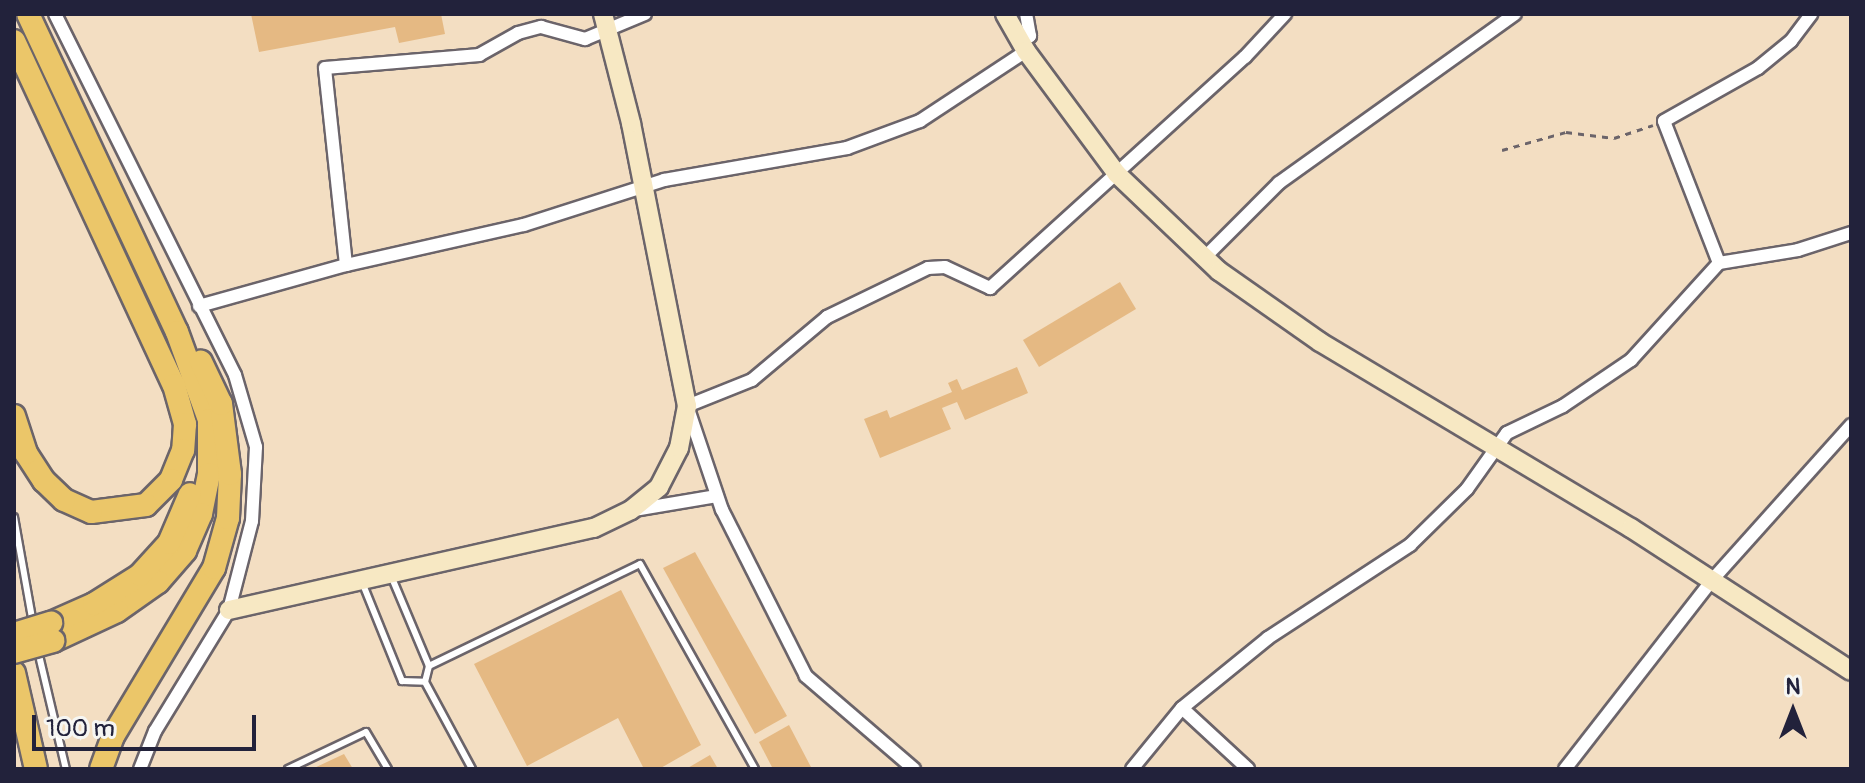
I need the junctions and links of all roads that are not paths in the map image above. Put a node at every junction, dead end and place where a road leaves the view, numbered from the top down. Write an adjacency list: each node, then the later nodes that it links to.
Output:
1 (28, 14): 12 (highway)
2 (55, 14): 20 (street)
3 (645, 14): 9 (street)
4 (1005, 14): 11 (street)
5 (1026, 14): 11 (street)
6 (1285, 14): 14 (street)
7 (1515, 14): 17 (street)
8 (1811, 14): 18 (street)
9 (606, 23): 15 (street); 19 (street)
10 (14, 41): 13 (highway)
11 (1023, 47): 14 (street); 15 (street)
12 (73, 111): 32 (highway); 43 (highway)
13 (49, 122): 22 (highway); 32 (highway)
14 (1117, 174): 17 (street); 21 (street)
15 (645, 187): 19 (street); 21 (street)
16 (1851, 233): 18 (street)
17 (1204, 258): 24 (street)
18 (1719, 263): 24 (street)
19 (346, 265): 20 (street)
20 (199, 306): 31 (street)
21 (687, 406): 25 (street); 26 (street)
22 (14, 416)
23 (1851, 425): 29 (street)
24 (1495, 446): 29 (street); 39 (street)
25 (717, 496): 26 (street); 48 (street)
26 (631, 510): 28 (street)
27 (14, 517): 42 (lane)
28 (391, 574): 30 (street); 35 (lane)
29 (1713, 579): 36 (street); 51 (street)
30 (361, 580): 31 (street); 38 (lane)
31 (229, 610): 40 (street)
32 (52, 632): 33 (highway, bridge); 34 (highway, bridge)
33 (14, 634)
34 (14, 652)
35 (429, 666): 38 (lane); 47 (lane)
36 (1851, 671)
37 (14, 673): 41 (highway)
38 (425, 682): 46 (lane)
39 (1182, 708): 49 (street); 50 (street)
40 (143, 766)
41 (36, 769)
42 (66, 769)
43 (101, 769)
44 (288, 769): 45 (lane)
45 (388, 769)
46 (472, 769)
47 (755, 769)
48 (914, 769)
49 (1132, 769)
50 (1248, 769)
51 (1565, 769)

